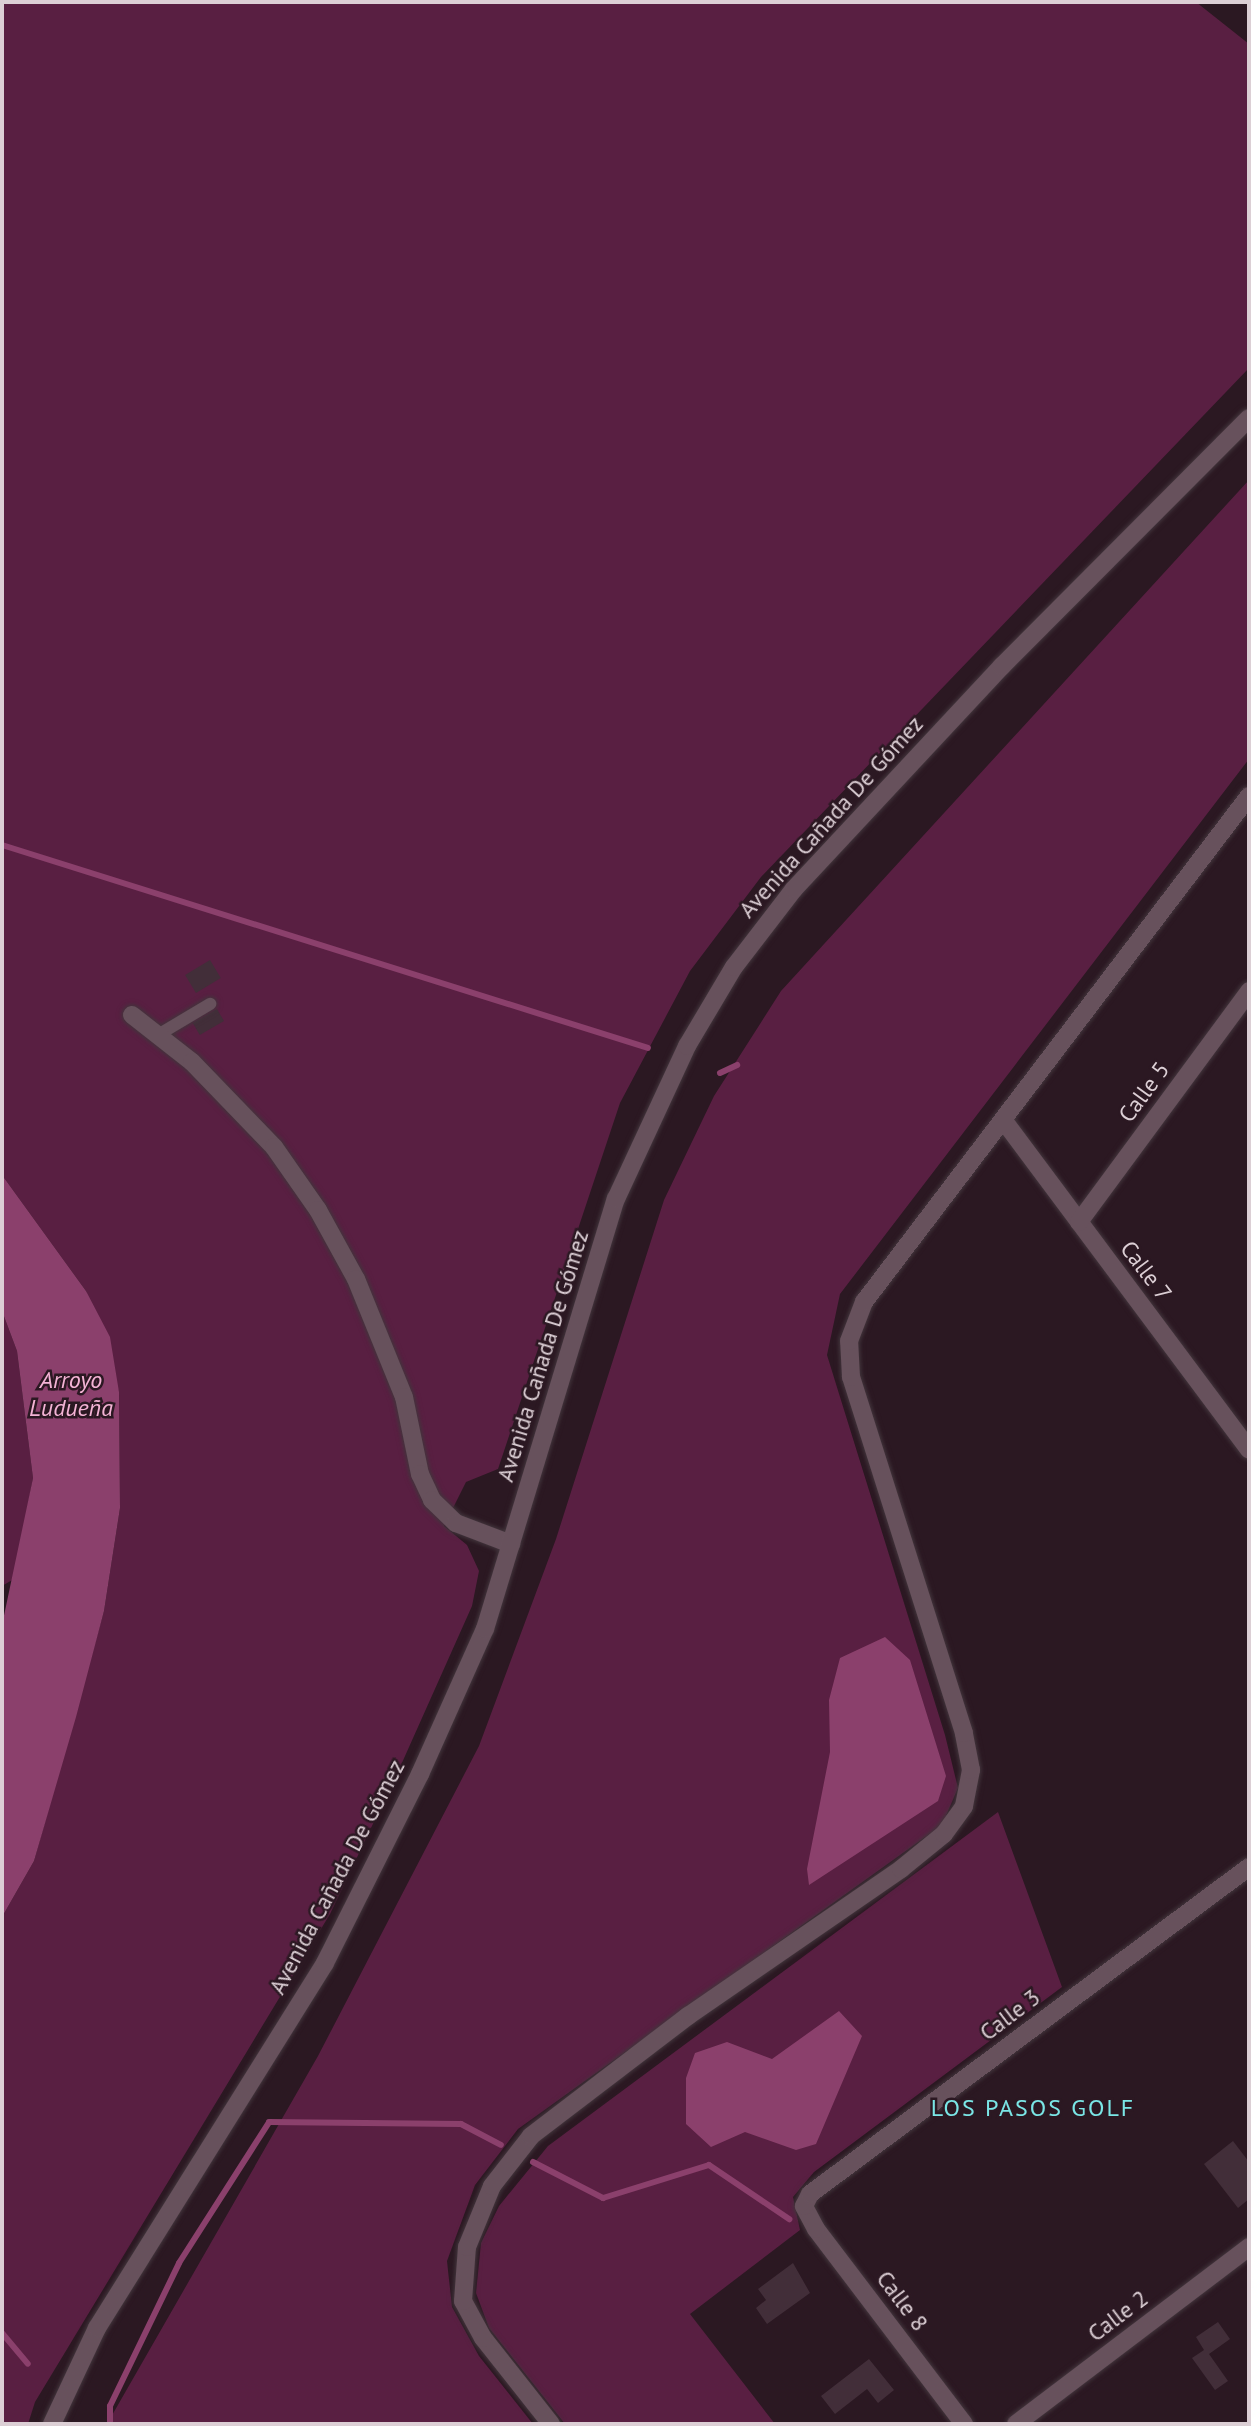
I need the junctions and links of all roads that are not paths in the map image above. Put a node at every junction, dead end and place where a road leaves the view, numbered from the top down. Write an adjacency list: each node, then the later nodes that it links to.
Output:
1 (1249, 418): 10 (street, Avenida Cañada De Gómez)
2 (1249, 796): 7 (street)
3 (1249, 990): 8 (street, Calle 5)
4 (210, 1004): 6 (lane)
5 (132, 1015): 6 (street)
6 (158, 1035): 10 (street)
7 (1004, 1121): 8 (street, Calle 7); 16 (street)
8 (1079, 1222): 9 (street, Calle 7)
9 (1249, 1450)
10 (511, 1544): 15 (street, Avenida Cañada De Gómez)
11 (1249, 1867): 12 (street, Calle 3)
12 (804, 2206): 17 (street, Calle 8)
13 (1249, 2247): 14 (street, Calle 2)
14 (1035, 2419): 18 (street, Calle 2)
15 (52, 2424)
16 (551, 2424)
17 (964, 2424)
18 (1016, 2424)

